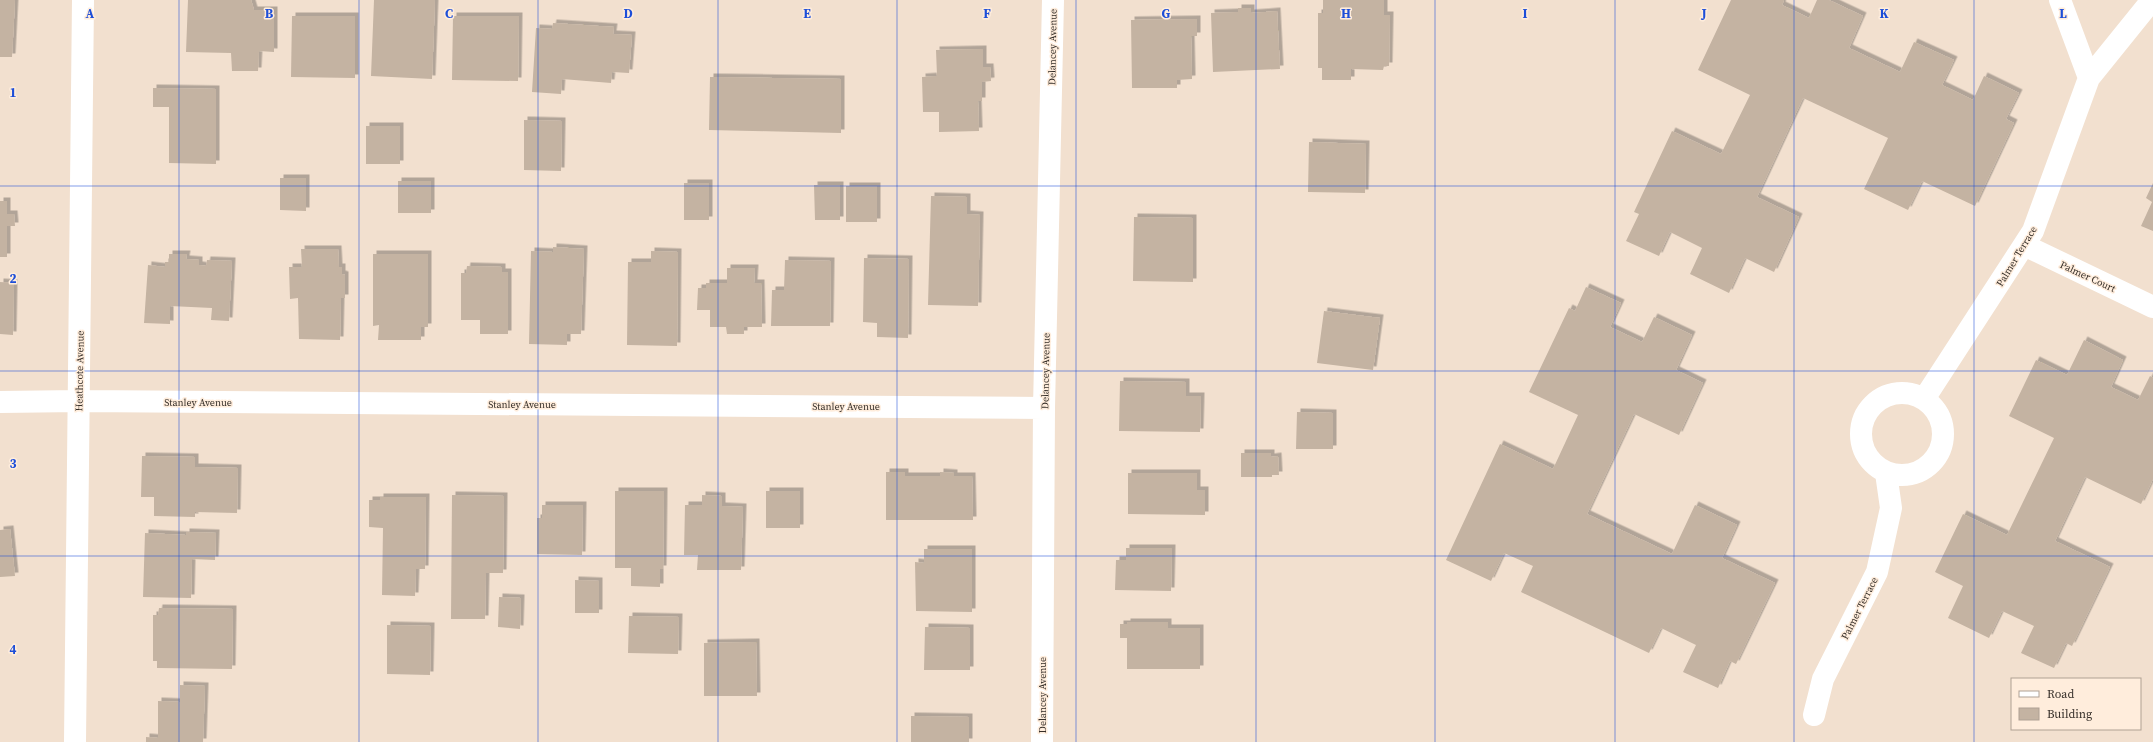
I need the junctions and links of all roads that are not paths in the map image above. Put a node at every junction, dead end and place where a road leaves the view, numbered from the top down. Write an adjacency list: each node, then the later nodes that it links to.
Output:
1 (83, 0): 9 (street, Heathcote Avenue)
2 (1053, 0): 11 (street, Delancey Avenue)
3 (2060, 0): 5 (street)
4 (2152, 0): 5 (street, Palmer Terrace)
5 (2089, 78): 6 (street, Palmer Terrace)
6 (2024, 245): 7 (street, Palmer Court); 8 (street, Palmer Terrace)
7 (2153, 307)
8 (1924, 399): 12 (street); 12 (street)
9 (79, 401): 10 (street, Stanley Avenue); 11 (street, Stanley Avenue); 14 (street, Heathcote Avenue)
10 (0, 402)
11 (1044, 408): 15 (street, Delancey Avenue)
12 (1886, 473): 13 (street, Palmer Terrace)
13 (1814, 715)
14 (75, 742)
15 (1042, 742)

